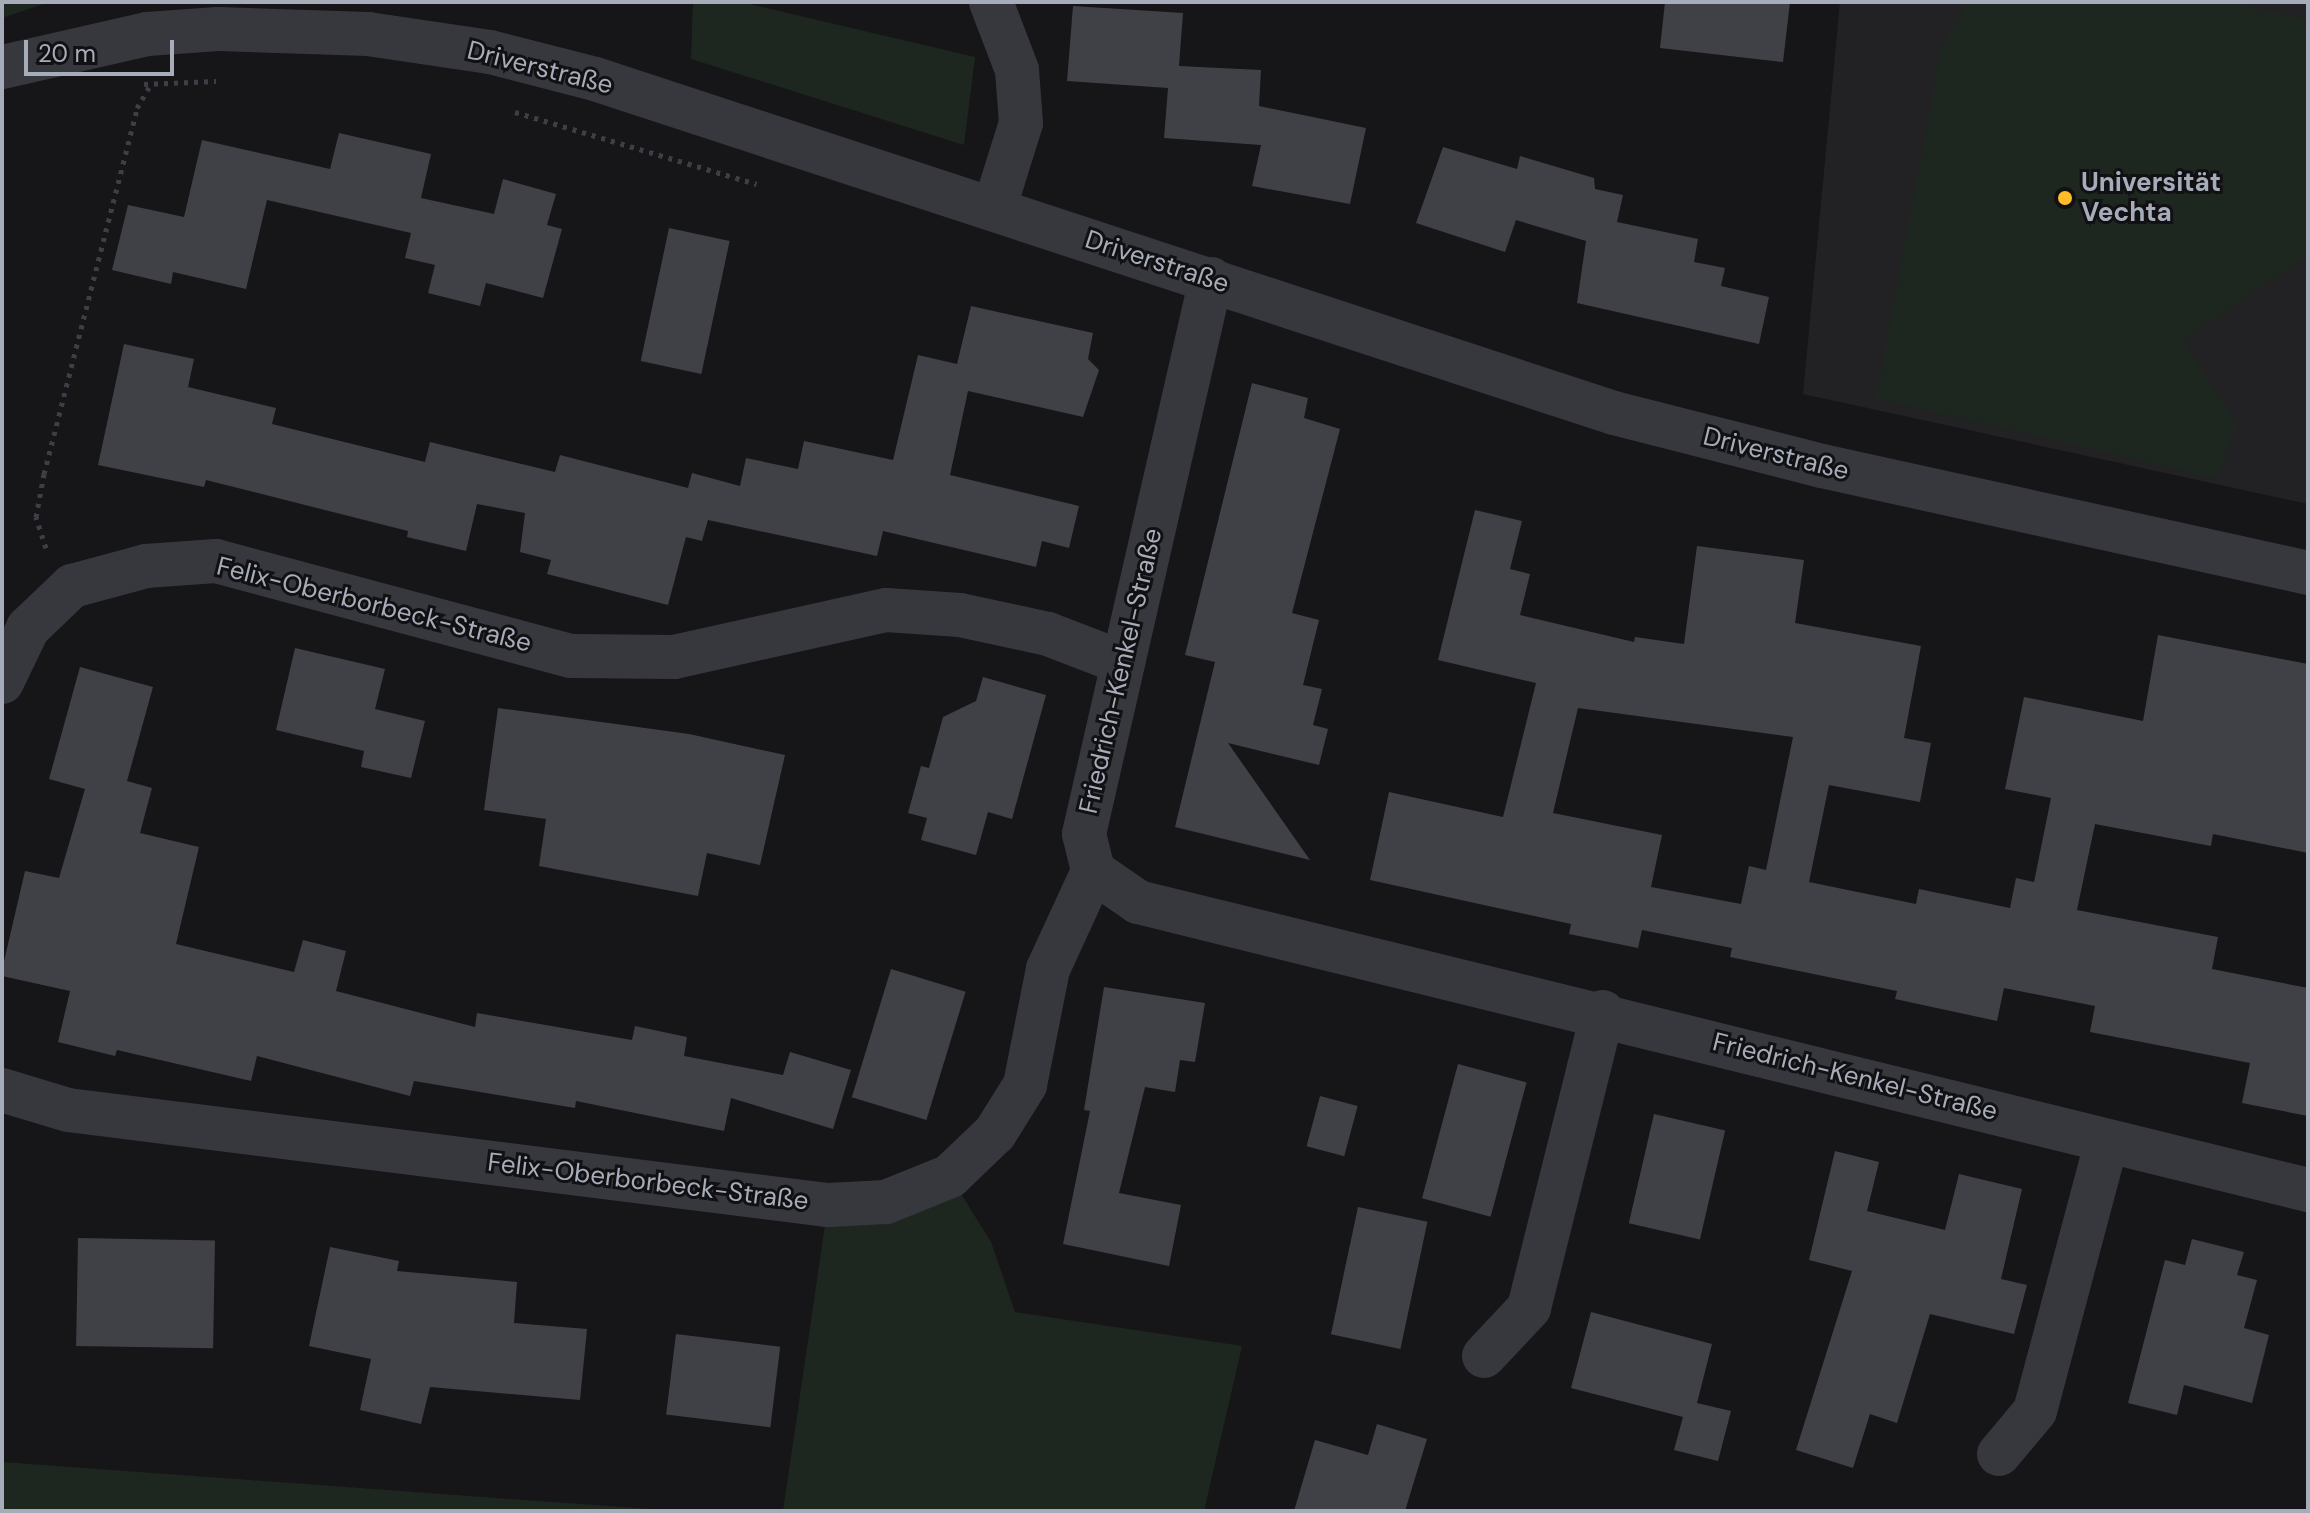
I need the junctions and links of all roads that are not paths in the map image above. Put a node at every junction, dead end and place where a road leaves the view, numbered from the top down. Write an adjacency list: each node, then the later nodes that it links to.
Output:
1 (991, 2): 3 (street)
2 (2, 67): 3 (street, Driverstraße)
3 (994, 209): 4 (street, Driverstraße)
4 (1211, 279): 5 (street, Driverstraße); 6 (street, Friedrich-Kenkel-Straße)
5 (2308, 573)
6 (1121, 662): 7 (street, Felix-Oberborbeck-Straße); 8 (street, Friedrich-Kenkel-Straße)
7 (2, 682)
8 (1093, 871): 9 (street, Friedrich-Kenkel-Straße); 10 (street, Felix-Oberborbeck-Straße)
9 (1603, 1012): 11 (street, Friedrich-Kenkel-Straße); 13 (street)
10 (2, 1090)
11 (2107, 1141): 12 (street, Friedrich-Kenkel-Straße); 14 (street)
12 (2308, 1190)
13 (1484, 1356)
14 (1999, 1454)

